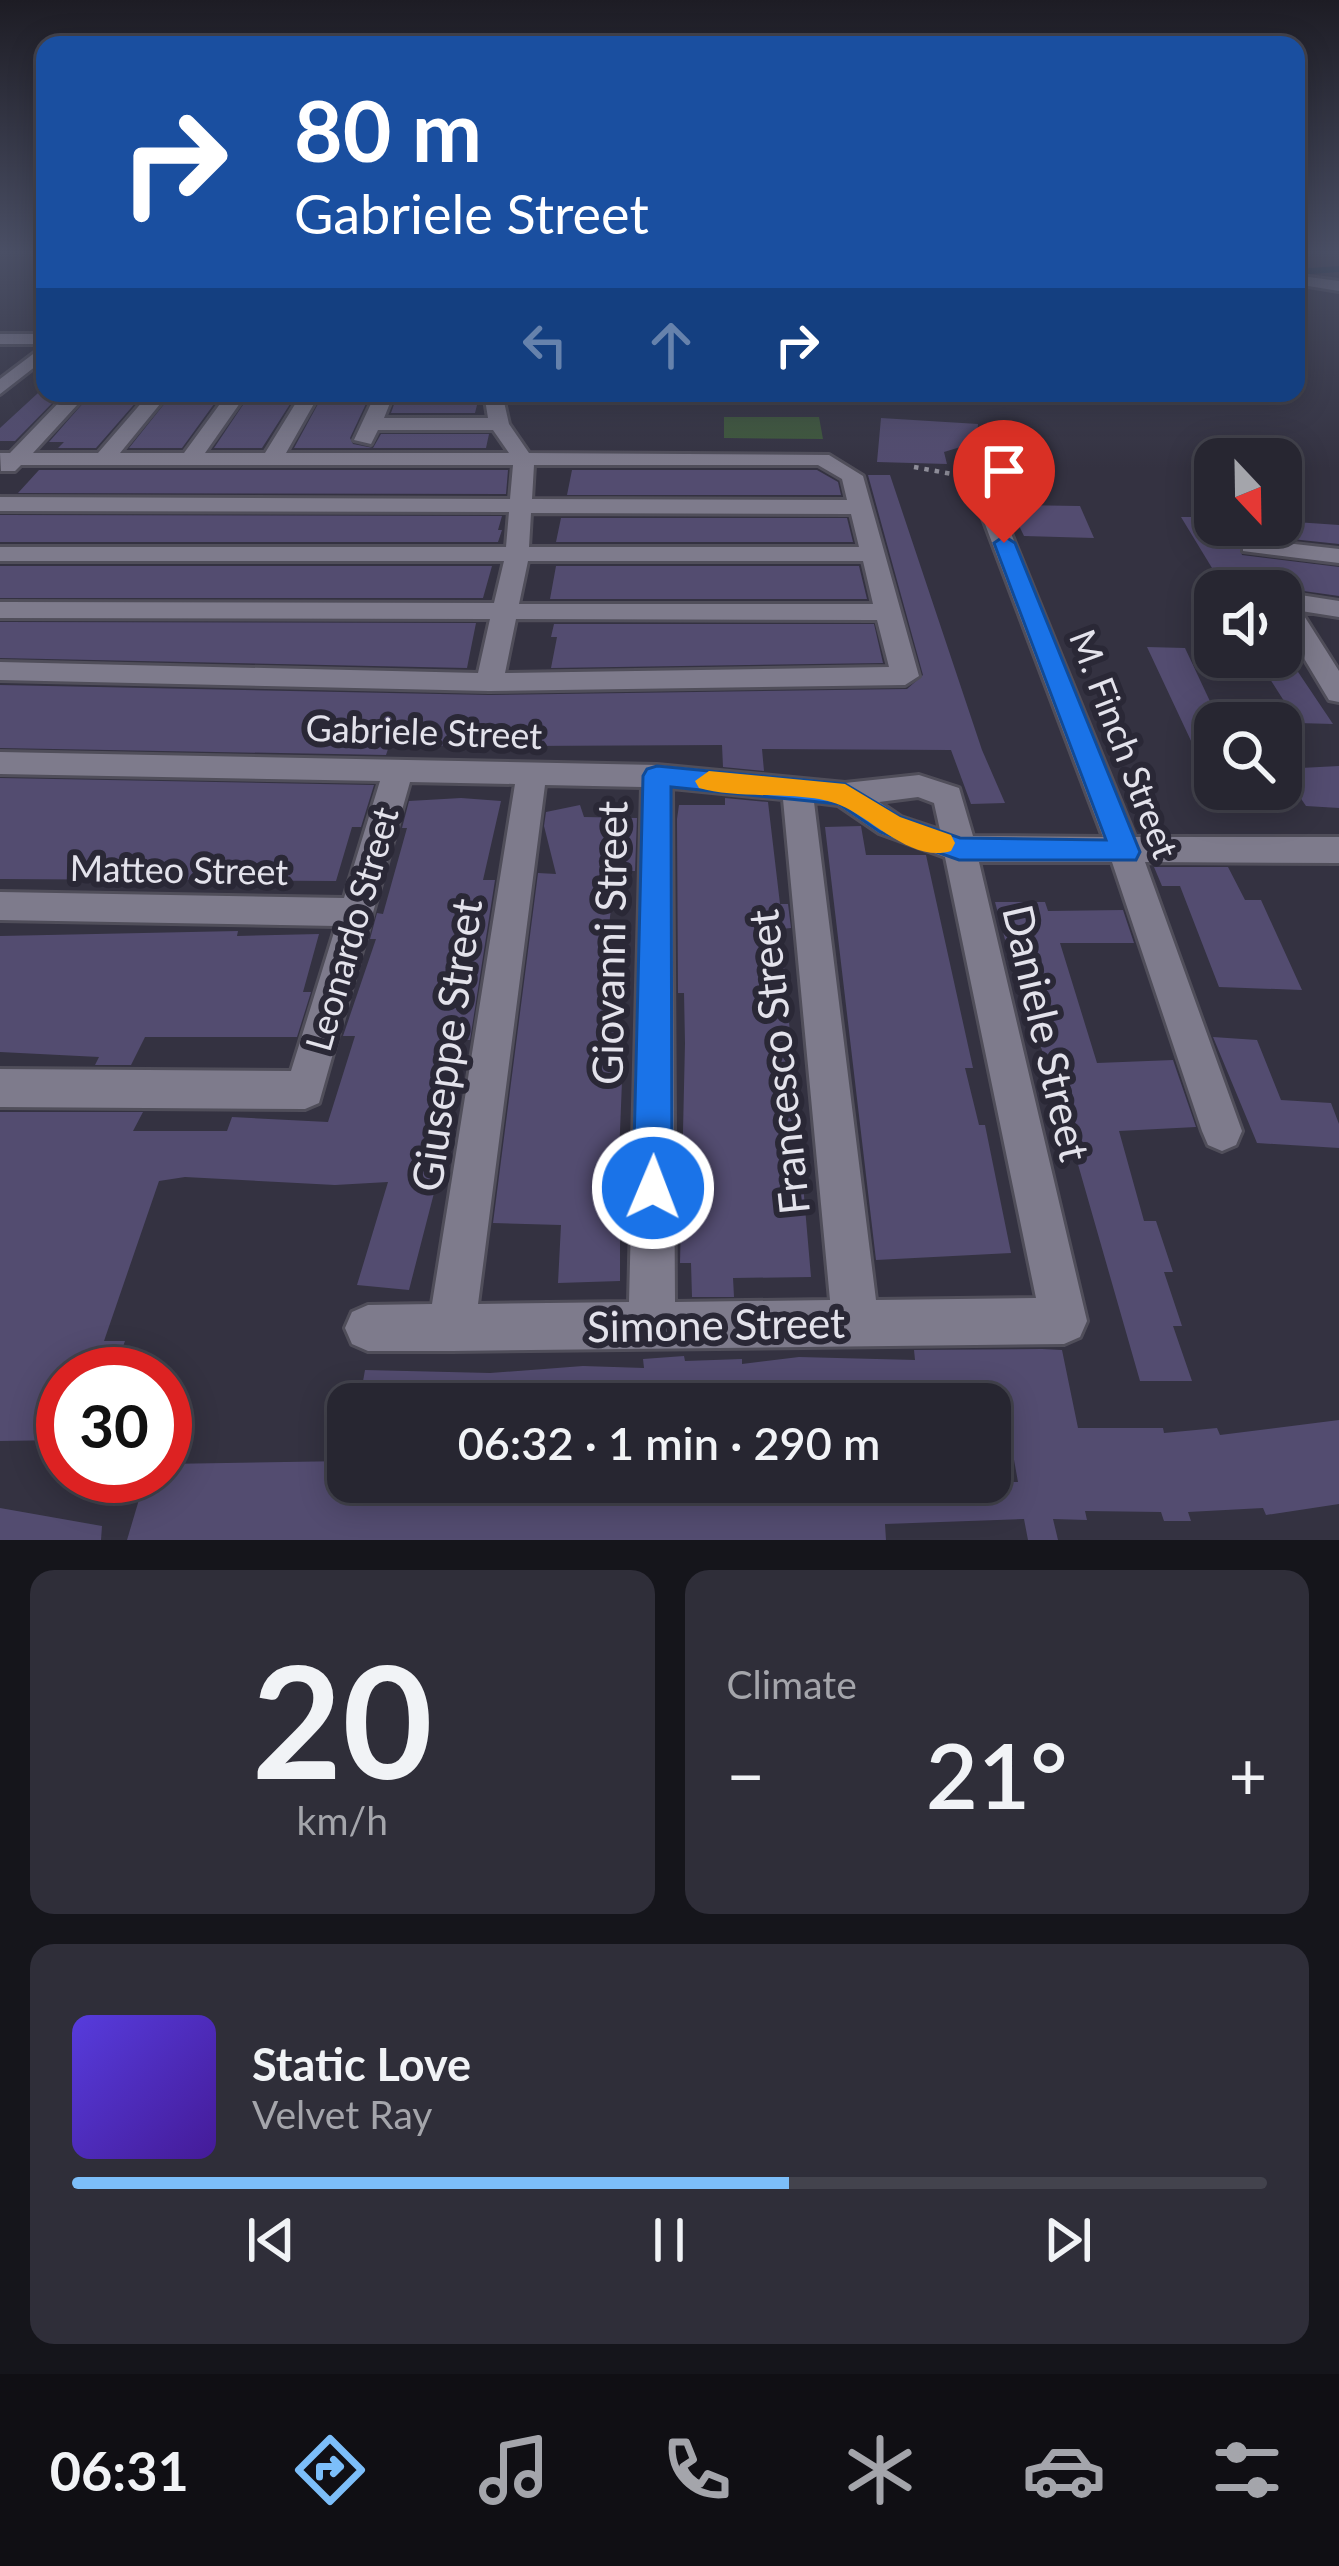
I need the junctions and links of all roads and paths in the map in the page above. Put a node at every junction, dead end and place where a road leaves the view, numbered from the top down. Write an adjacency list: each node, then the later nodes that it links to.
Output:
1 (0, 339): 2 (street)
2 (36, 339)
3 (36, 358): 4 (street)
4 (0, 388)
5 (70, 402): 19 (street)
6 (152, 402): 15 (street)
7 (232, 402): 16 (street)
8 (306, 402): 14 (street)
9 (381, 402): 11 (street)
10 (495, 402): 12 (street)
11 (370, 424): 12 (street); 18 (street)
12 (499, 424): 17 (street)
13 (969, 455): 45 (street, M. Finch Street)
14 (272, 458): 16 (street); 18 (street)
15 (104, 459): 16 (street); 19 (street)
16 (190, 460)
17 (524, 460): 18 (street); 21 (street); 22 (street)
18 (355, 462)
19 (5, 465)
20 (0, 504): 21 (street)
21 (520, 506): 22 (street); 26 (street)
22 (857, 507): 24 (street)
23 (0, 554): 26 (street)
24 (872, 554): 26 (street); 31 (street)
25 (1339, 556): 27 (street)
26 (517, 557): 32 (street)
27 (1265, 570)
28 (1302, 601): 29 (street)
29 (1339, 608)
30 (0, 610): 32 (street)
31 (886, 612): 32 (street); 36 (street)
32 (504, 614): 36 (street)
33 (1302, 630): 35 (street)
34 (0, 671): 36 (street)
35 (1334, 678)
36 (489, 682)
37 (0, 764): 38 (street, Gabriele Street)
38 (399, 769): 39 (street, Gabriele Street); 47 (street, Leonardo Street)
39 (531, 775): 40 (street, Gabriele Street); 54 (street, Giuseppe Street)
40 (657, 776): 41 (street, Gabriele Street); 52 (street, Giovanni Street)
41 (797, 790): 42 (street, Gabriele Street); 51 (street, Francesco Street)
42 (845, 794): 43 (street, Daniele Street)
43 (967, 849): 45 (street); 50 (street, Daniele Street)
44 (1339, 850): 45 (street)
45 (1125, 852): 49 (street, M. Finch Street)
46 (0, 906): 47 (street, Matteo Street)
47 (356, 912): 48 (street, Leonardo Street)
48 (0, 1088)
49 (1222, 1132)
50 (1064, 1322): 51 (street, Simone Street)
51 (856, 1324): 52 (street, Simone Street)
52 (652, 1326): 54 (street, Simone Street)
53 (368, 1328): 54 (street, Simone Street)
54 (452, 1328)

